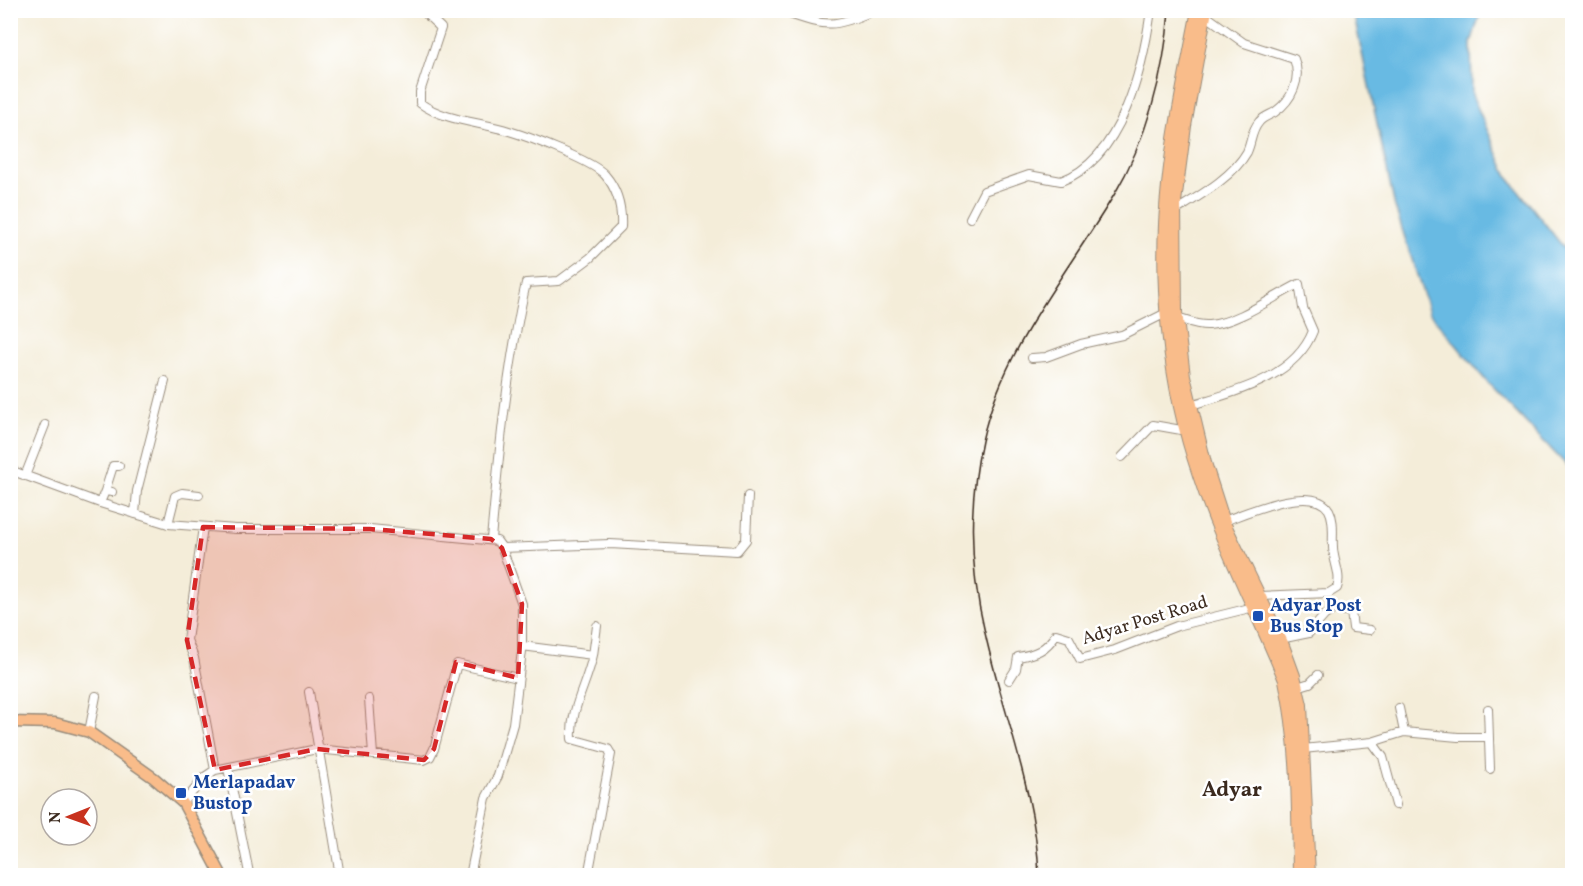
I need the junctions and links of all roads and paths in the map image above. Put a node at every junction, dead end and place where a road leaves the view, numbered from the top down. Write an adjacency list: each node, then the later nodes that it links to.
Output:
1 (422, 10): 25 (street)
2 (777, 10): 3 (street)
3 (875, 10)
4 (1151, 10): 7 (street)
5 (1203, 12): 6 (highway); 6 (street); 8 (highway)
6 (1175, 211): 8 (highway)
7 (970, 218)
8 (1172, 315): 9 (street); 11 (highway); 11 (street); 13 (highway)
9 (1032, 358)
10 (165, 381): 21 (street)
11 (1191, 405): 24 (highway)
12 (45, 425): 17 (street)
13 (1187, 431): 14 (street); 24 (highway)
14 (1122, 457)
15 (119, 466): 20 (street)
16 (10, 470): 17 (street)
17 (25, 476): 20 (street)
18 (199, 495): 22 (street)
19 (748, 496): 26 (street)
20 (100, 503): 21 (street)
21 (135, 514): 22 (street)
22 (168, 524): 23 (street)
23 (203, 527): 25 (street); 53 (street)
24 (1225, 530): 27 (highway); 27 (street); 28 (highway)
25 (491, 539): 26 (street)
26 (502, 548): 32 (street)
27 (1260, 596): 31 (highway)
28 (1254, 608): 36 (street, Adyar Post Road); 61 (highway)
29 (597, 626): 33 (street)
30 (1370, 630): 31 (street)
31 (1280, 639): 37 (highway)
32 (522, 646): 33 (street); 35 (street)
33 (593, 655): 60 (street)
34 (1318, 675): 37 (street)
35 (518, 678): 50 (street); 59 (street)
36 (1009, 680)
37 (1297, 687): 49 (highway)
38 (309, 692): 48 (street)
39 (96, 696): 44 (street)
40 (369, 699): 50 (street)
41 (1400, 708): 45 (street)
42 (1488, 709): 46 (street)
43 (10, 722): 44 (main road)
44 (89, 732): 54 (main road)
45 (1404, 732): 46 (street); 47 (street)
46 (1488, 737): 52 (street)
47 (1372, 742): 49 (street); 55 (street)
48 (317, 749): 50 (street); 51 (street); 58 (street)
49 (1303, 749): 62 (highway)
50 (373, 755)
51 (228, 768): 53 (street); 56 (street)
52 (1490, 769)
53 (215, 770): 54 (street)
54 (183, 803): 57 (main road)
55 (1396, 805)
56 (249, 873)
57 (222, 876)
58 (340, 876)
59 (470, 876)
60 (588, 876)
61 (1299, 876)
62 (1309, 876)

